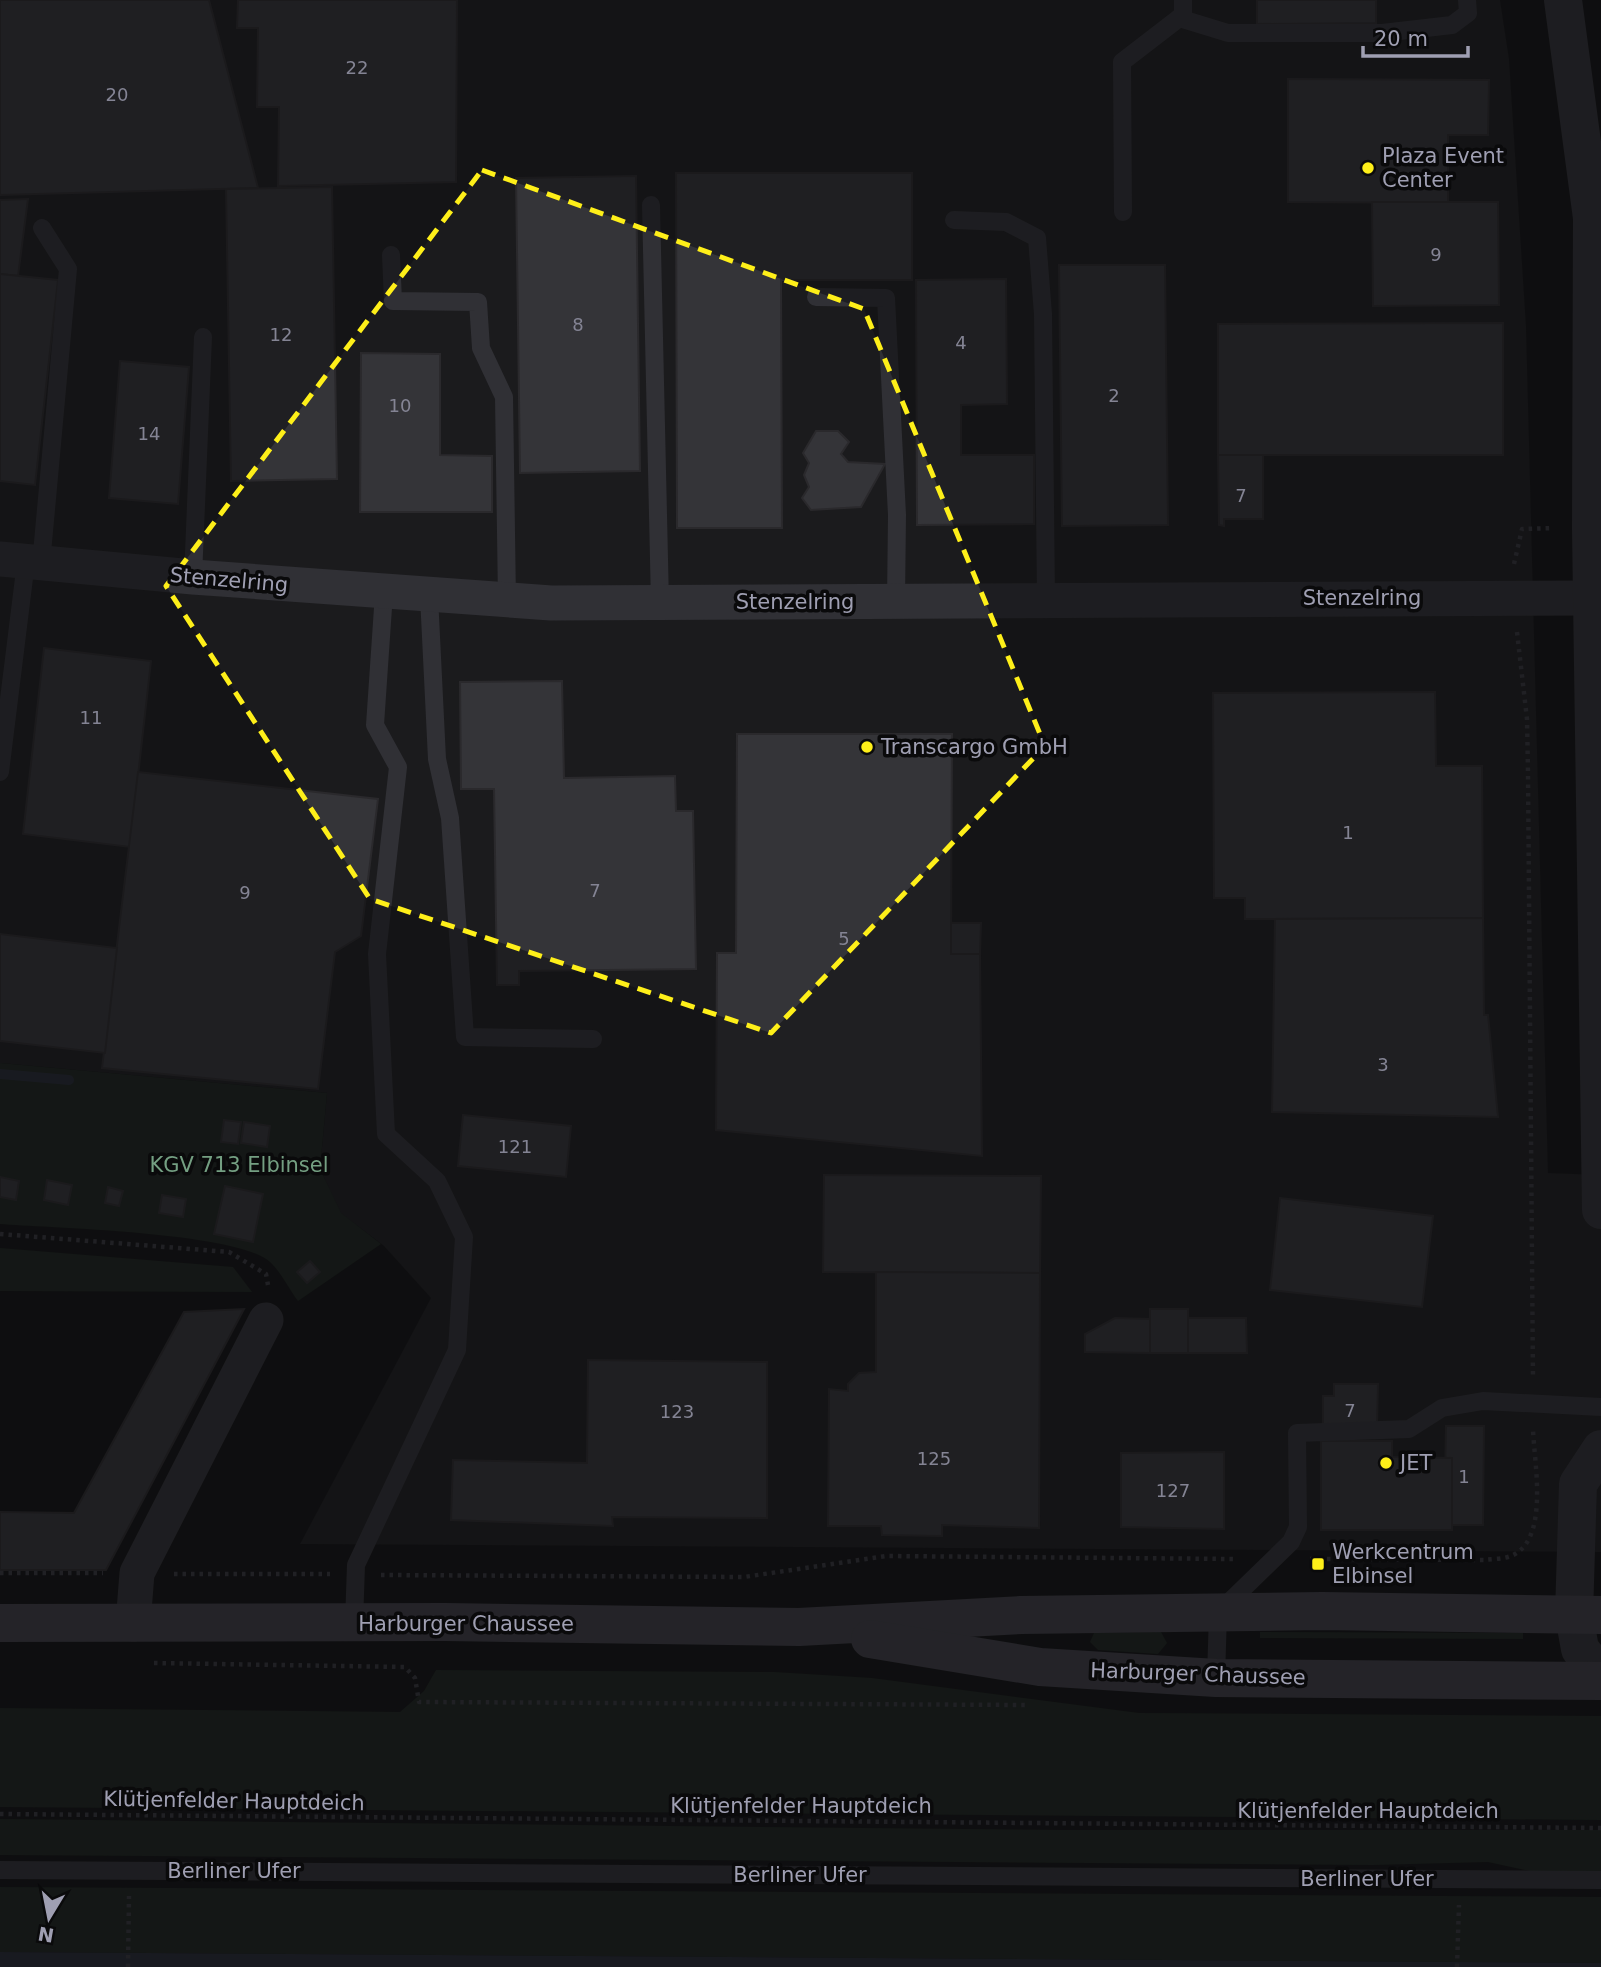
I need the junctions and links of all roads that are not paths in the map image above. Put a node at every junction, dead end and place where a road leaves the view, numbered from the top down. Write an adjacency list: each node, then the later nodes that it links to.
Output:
1 (1183, 0): 4 (lane)
2 (1467, 0): 4 (lane)
3 (1563, 0): 20 (street)
4 (1179, 18): 6 (lane)
5 (651, 205): 19 (lane)
6 (1123, 212)
7 (954, 220): 17 (lane)
8 (42, 228): 12 (lane)
9 (391, 255): 16 (lane)
10 (816, 297): 18 (lane)
11 (203, 337): 13 (lane)
12 (22, 562): 13 (street, Stenzelring); 21 (lane)
13 (193, 577): 14 (street, Stenzelring)
14 (384, 593): 15 (street, Stenzelring); 32 (lane)
15 (429, 596): 16 (street, Stenzelring); 22 (lane)
16 (506, 600): 19 (street, Stenzelring)
17 (1046, 600): 18 (street, Stenzelring); 20 (street, Stenzelring)
18 (896, 601): 19 (street, Stenzelring)
19 (660, 603)
20 (1596, 625): 23 (street)
21 (0, 772)
22 (593, 1039)
23 (1601, 1157): 24 (street)
24 (1601, 1188): 25 (street)
25 (1601, 1210)
26 (266, 1320): 33 (street)
27 (1601, 1407): 29 (lane)
28 (1601, 1449): 30 (street)
29 (1218, 1613): 30 (main road, Harburger Chaussee); 34 (main road, Harburger Chaussee); 35 (lane)
30 (1588, 1615): 36 (street)
31 (0, 1623): 33 (main road, Harburger Chaussee)
32 (354, 1623): 33 (main road, Harburger Chaussee); 34 (main road, Harburger Chaussee)
33 (133, 1624)
34 (799, 1628): 35 (main road, Harburger Chaussee)
35 (1216, 1678): 36 (main road, Harburger Chaussee)
36 (1601, 1679)
37 (0, 1870): 38 (lane, Berliner Ufer)
38 (1601, 1880)

